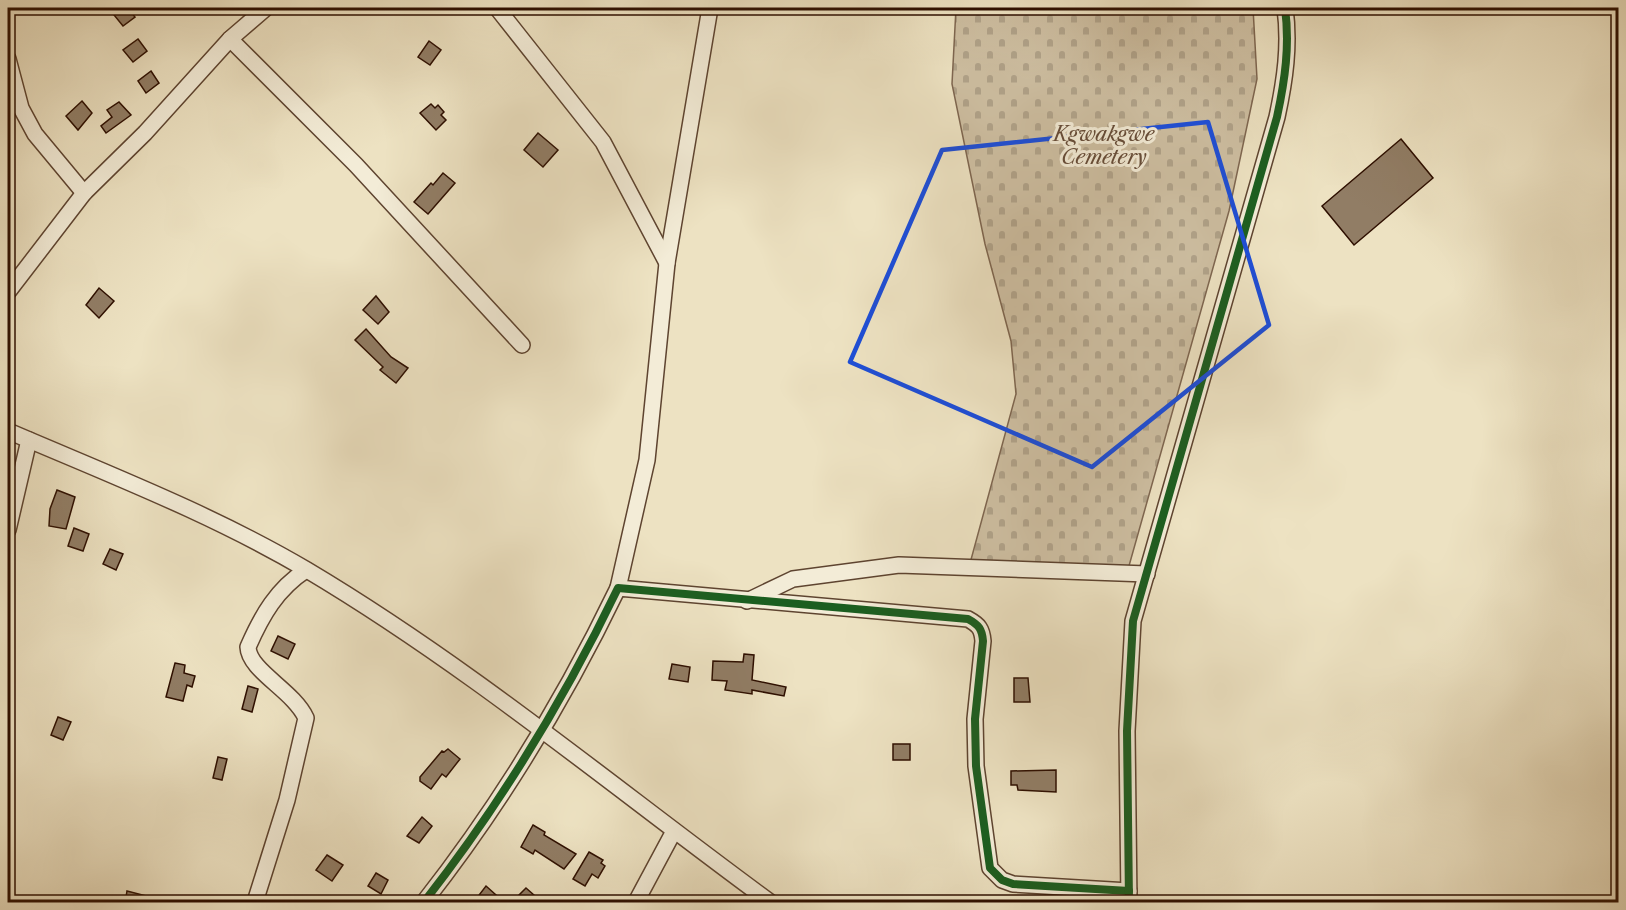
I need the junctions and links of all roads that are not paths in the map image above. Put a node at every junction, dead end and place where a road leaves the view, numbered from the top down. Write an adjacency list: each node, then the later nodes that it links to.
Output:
1 (266, 8): 5 (street)
2 (497, 8): 8 (street)
3 (710, 8): 8 (street)
4 (1285, 8): 15 (street)
5 (230, 39): 7 (street); 10 (street)
6 (8, 58): 7 (street)
7 (84, 193): 9 (street)
8 (667, 263): 16 (street)
9 (8, 291)
10 (522, 345)
11 (8, 431): 12 (street)
12 (29, 440): 13 (street); 14 (street)
13 (8, 530)
14 (306, 570): 18 (street); 21 (street)
15 (1147, 574): 17 (street); 20 (street)
16 (618, 588): 17 (street); 18 (street)
17 (747, 601): 20 (street)
18 (541, 730): 19 (street); 22 (street)
19 (674, 831): 23 (street); 24 (street)
20 (1129, 897)
21 (255, 903)
22 (424, 903)
23 (636, 903)
24 (770, 903)

